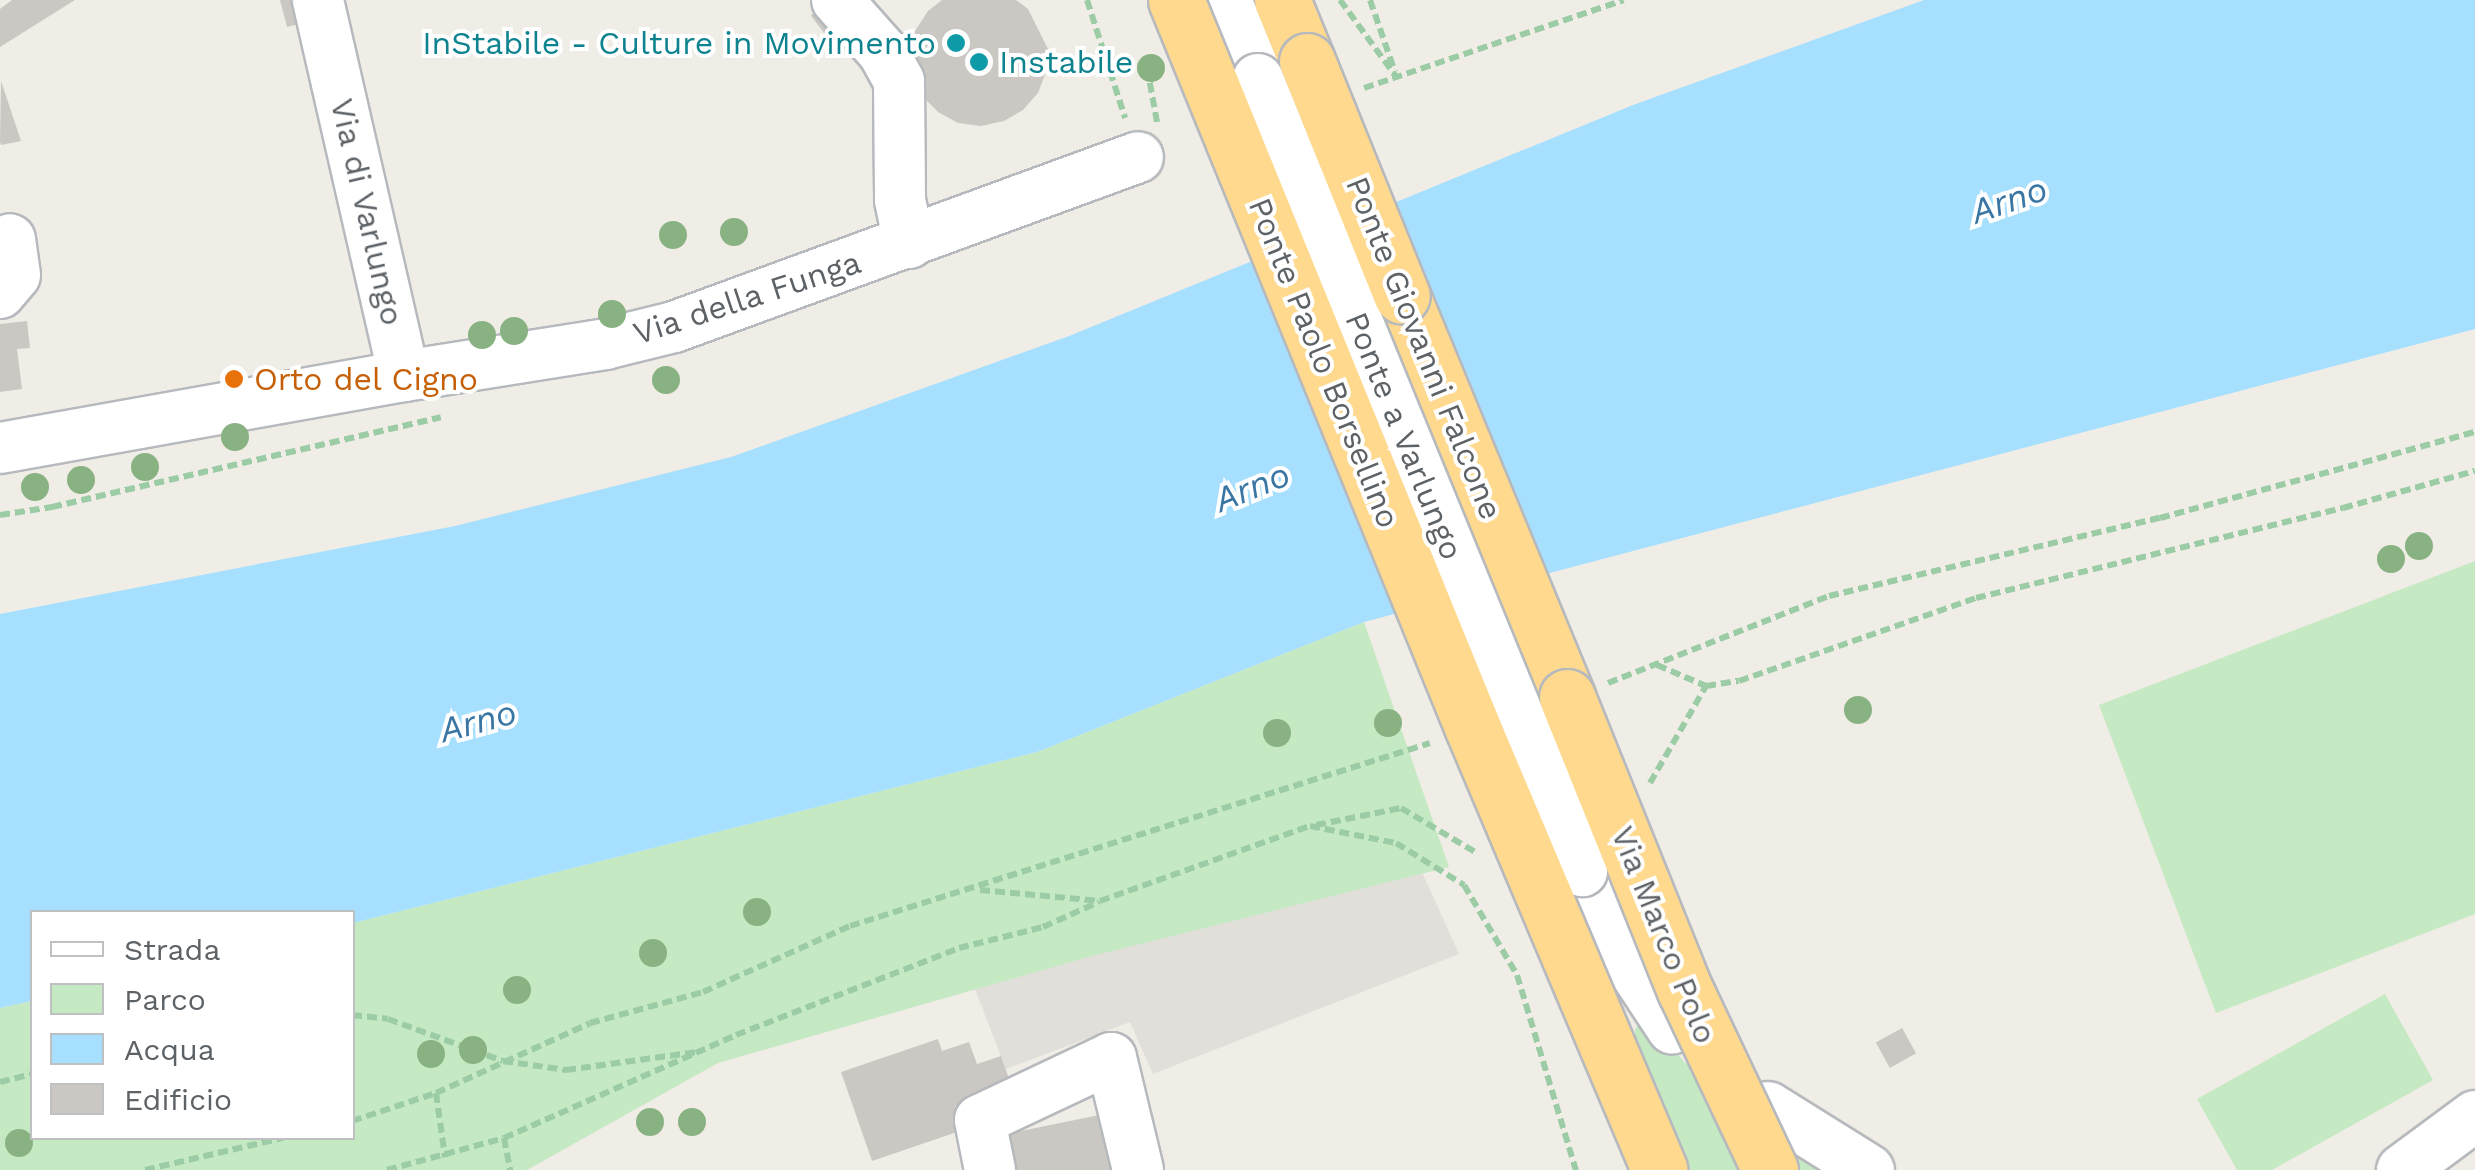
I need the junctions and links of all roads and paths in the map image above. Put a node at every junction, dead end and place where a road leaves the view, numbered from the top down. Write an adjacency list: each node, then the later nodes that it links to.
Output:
1 (318, 0): 17 (street, Via di Varlungo)
2 (837, 0): 15 (street)
3 (1087, 0): 13 (path)
4 (1176, 0): 26 (highway, Ponte Paolo Borsellino, bridge)
5 (1226, 0): 33 (street, Ponte a Varlungo, bridge)
6 (1282, 0): 25 (highway, Ponte Giovanni Falcone, bridge)
7 (1340, 0): 11 (path)
8 (1370, 0): 11 (path)
9 (1624, 0): 11 (path)
10 (1149, 78): 13 (path)
11 (1397, 78): 12 (path)
12 (1361, 89)
13 (1150, 153): 15 (street, Via della Funga)
14 (10, 239): 16 (street)
15 (908, 242): 17 (street, Via della Funga)
16 (0, 294)
17 (404, 376): 20 (street)
18 (448, 415): 22 (path)
19 (2475, 432): 23 (path)
20 (0, 448)
21 (2475, 471): 24 (path)
22 (0, 514)
23 (1657, 665): 24 (path); 25 (path)
24 (1706, 686): 27 (path)
25 (1579, 693): 52 (highway, Via Marco Polo, bridge)
26 (1453, 734): 30 (path); 45 (highway, bridge)
27 (1647, 789)
28 (1310, 826): 29 (path); 31 (path); 51 (path)
29 (1484, 858)
30 (974, 890): 31 (path); 35 (path)
31 (1100, 902): 34 (path)
32 (355, 1015): 35 (path)
33 (1649, 1034)
34 (708, 1051): 35 (path); 42 (path)
35 (503, 1061): 38 (path)
36 (30, 1074): 37 (path)
37 (0, 1082)
38 (436, 1093): 41 (path); 44 (path)
39 (1768, 1107): 53 (street)
40 (2475, 1116): 54 (street)
41 (355, 1120)
42 (504, 1138): 44 (path); 48 (path)
43 (274, 1140): 46 (path)
44 (445, 1157): 47 (path)
45 (1642, 1169)
46 (146, 1170)
47 (386, 1170)
48 (510, 1170)
49 (990, 1170): 50 (street)
50 (1138, 1170)
51 (1576, 1170)
52 (1770, 1170)
53 (1869, 1170)
54 (2402, 1170)

